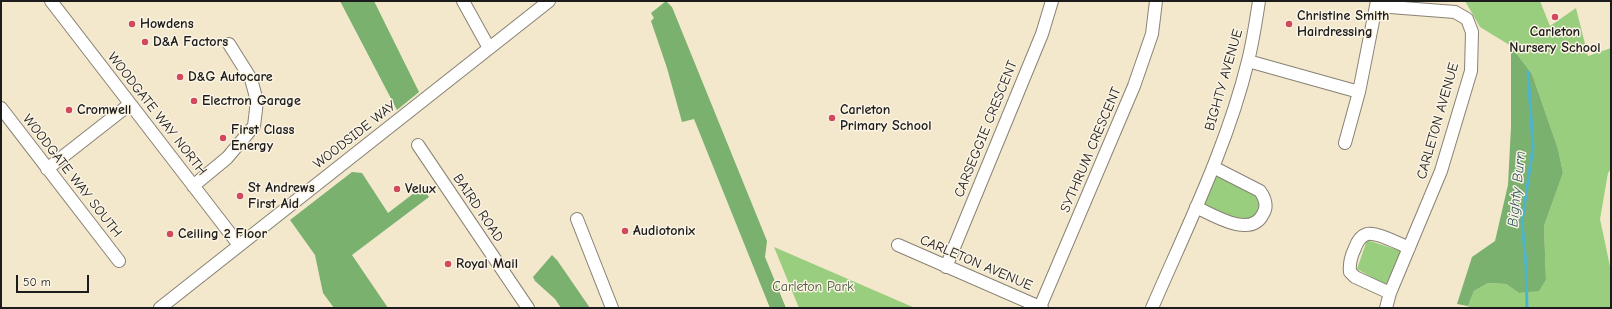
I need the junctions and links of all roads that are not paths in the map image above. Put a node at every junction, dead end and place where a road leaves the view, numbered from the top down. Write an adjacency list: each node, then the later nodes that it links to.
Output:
1 (51, 1): 12 (street, WOODGATE WAY NORTH)
2 (463, 1): 9 (street)
3 (549, 1): 9 (street, WOODSIDE WAY)
4 (1052, 1): 25 (street, CARSEGGIE CRESCENT)
5 (1156, 1): 27 (street, SYTHRUM CRESCENT)
6 (1259, 1): 10 (street, BIGHTY AVENUE)
7 (1377, 4): 11 (street); 23 (street, CARLETON AVENUE)
8 (228, 44): 18 (street)
9 (489, 48): 21 (street, WOODSIDE WAY)
10 (1248, 61): 11 (street); 16 (street, BIGHTY AVENUE)
11 (1359, 92): 14 (street)
12 (130, 104): 17 (street); 18 (street, WOODGATE WAY NORTH)
13 (1, 108): 17 (street, WOODGATE WAY SOUTH)
14 (1345, 143)
15 (418, 145): 29 (street, BAIRD ROAD)
16 (1213, 167): 19 (street, BIGHTY AVENUE); 19 (street)
17 (47, 169): 24 (street, WOODGATE WAY SOUTH)
18 (193, 186): 21 (street, WOODGATE WAY NORTH)
19 (1196, 207): 31 (street, BIGHTY AVENUE)
20 (577, 219): 30 (street)
21 (239, 245): 28 (street, WOODSIDE WAY)
22 (898, 245): 25 (street, CARLETON AVENUE)
23 (1409, 248): 26 (street, CARLETON AVENUE); 26 (street)
24 (119, 261)
25 (946, 267): 27 (street, CARLETON AVENUE)
26 (1390, 293): 32 (street, CARLETON AVENUE)
27 (1041, 307)
28 (160, 308)
29 (528, 308)
30 (612, 308)
31 (1152, 308)
32 (1386, 308)

